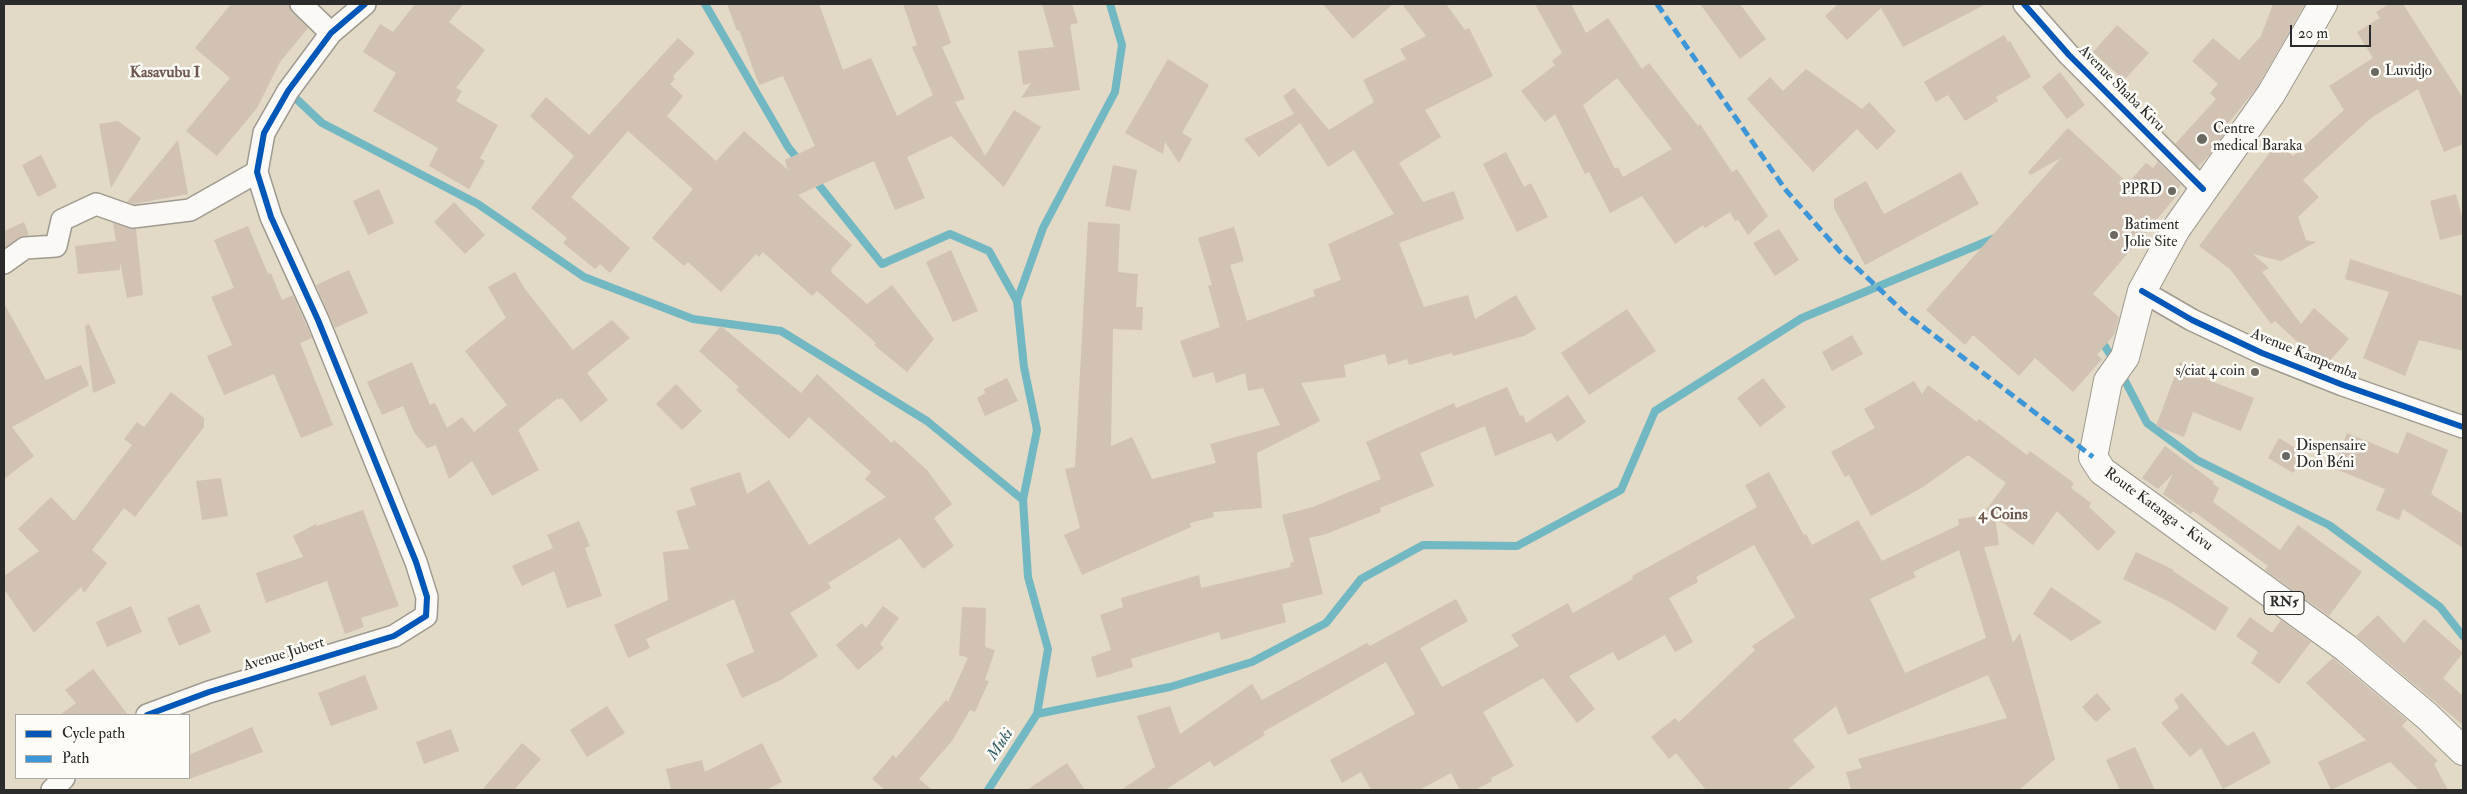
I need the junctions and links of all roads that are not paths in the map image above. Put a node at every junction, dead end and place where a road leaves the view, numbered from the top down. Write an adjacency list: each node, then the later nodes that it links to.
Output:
1 (300, 4): 5 (street)
2 (365, 4): 5 (street)
3 (2024, 4): 7 (street, Avenue Shaba Kivu)
4 (2323, 4): 7 (highway, Route Katanga - Kivu / RN5)
5 (331, 33): 6 (street)
6 (257, 172): 8 (street); 11 (street, Avenue Jubert)
7 (2203, 189): 9 (highway, Route Katanga - Kivu / RN5)
8 (4, 263)
9 (2142, 291): 10 (street, Avenue Kampemba); 12 (highway, Route Katanga - Kivu / RN5)
10 (2463, 427)
11 (150, 714)
12 (2463, 751)
13 (63, 779): 14 (street)
14 (52, 790)

